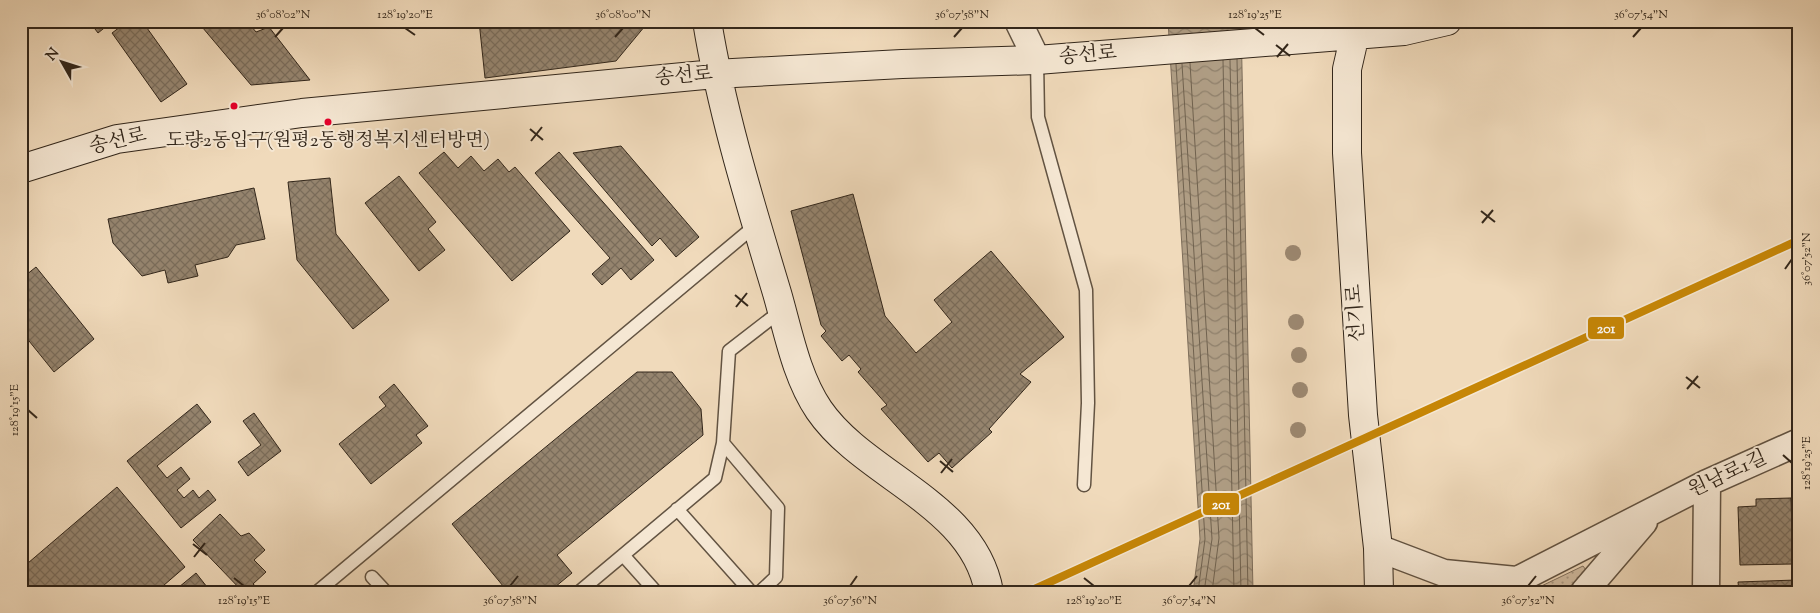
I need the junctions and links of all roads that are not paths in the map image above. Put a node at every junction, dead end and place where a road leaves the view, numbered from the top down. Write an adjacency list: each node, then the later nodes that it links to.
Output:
1 (707, 21): 6 (main road)
2 (1018, 21): 5 (street)
3 (1447, 21): 4 (main road, 송선로)
4 (1355, 28): 5 (main road, 송선로); 16 (main road, 선기로)
5 (1037, 60): 6 (main road, 송선로); 13 (lane)
6 (715, 74): 7 (main road, 송선로); 8 (main road)
7 (21, 170)
8 (756, 225): 9 (main road); 20 (lane)
9 (782, 310): 11 (lane); 26 (main road)
10 (1799, 442): 12 (street, 원남로1길)
11 (723, 443): 15 (lane); 25 (lane)
12 (1708, 483): 14 (street, 원남로1길); 29 (street)
13 (1084, 485)
14 (1657, 508): 19 (street, 원남로1길); 28 (street)
15 (677, 510): 17 (lane); 24 (lane)
16 (1378, 548): 19 (street); 27 (main road, 선기로)
17 (622, 555): 22 (lane); 23 (lane)
18 (372, 577): 21 (lane)
19 (1505, 586)
20 (317, 592)
21 (386, 592)
22 (578, 592)
23 (656, 592)
24 (751, 592)
25 (760, 592)
26 (989, 592)
27 (1379, 592)
28 (1584, 592)
29 (1706, 592)

